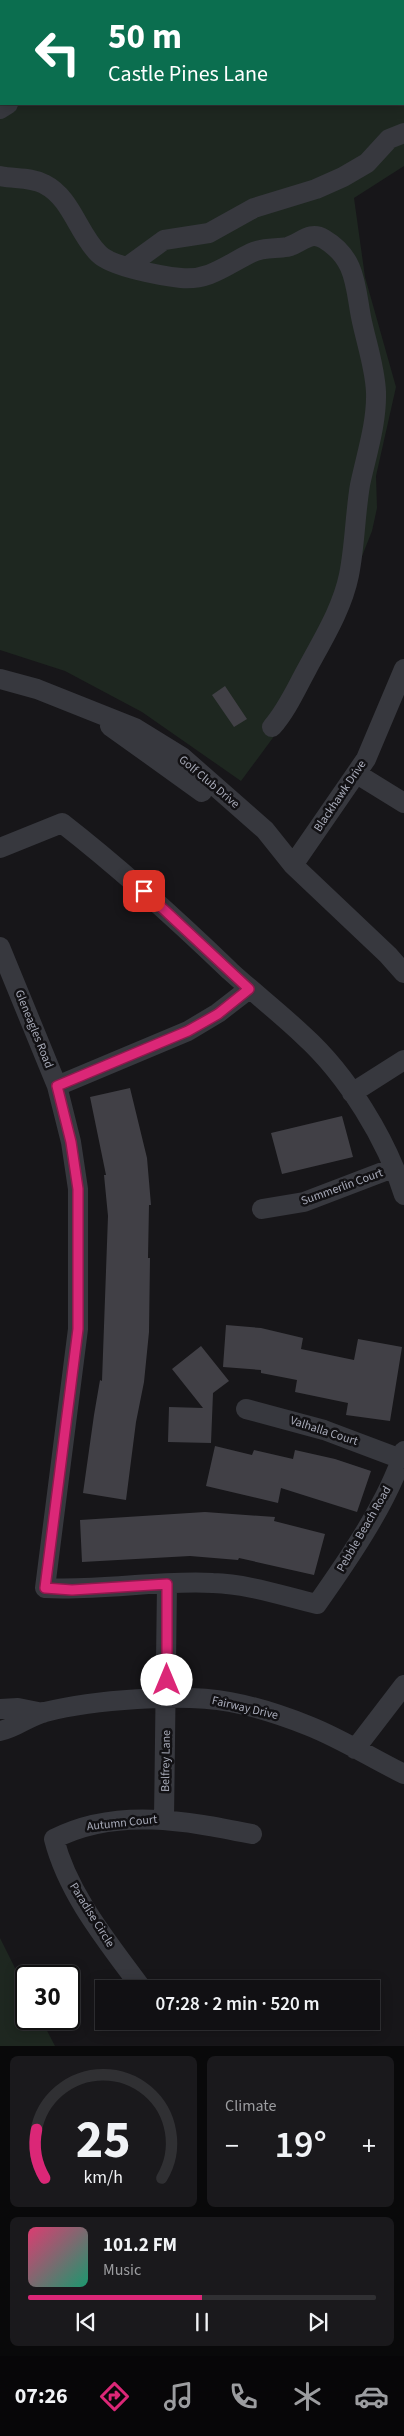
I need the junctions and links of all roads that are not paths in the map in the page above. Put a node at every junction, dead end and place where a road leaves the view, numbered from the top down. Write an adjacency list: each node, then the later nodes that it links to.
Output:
1 (404, 133): 3 (street)
2 (0, 176): 3 (street)
3 (127, 267): 6 (street)
4 (404, 669): 7 (street, Blackhawk Drive)
5 (0, 679): 10 (street, Golf Club Drive)
6 (272, 727)
7 (358, 774): 8 (street); 10 (street, Blackhawk Drive)
8 (404, 803)
9 (0, 848): 13 (street)
10 (293, 865): 12 (street, Golf Club Drive)
11 (0, 947): 15 (street, Gleneagles Road)
12 (404, 973)
13 (249, 989): 15 (street); 16 (street)
14 (404, 1060): 16 (street)
15 (57, 1086): 22 (street, Gleneagles Road)
16 (352, 1093): 17 (street)
17 (393, 1168): 18 (street); 19 (street, Summerlin Court)
18 (404, 1195)
19 (262, 1209)
20 (246, 1409): 21 (street, Valhalla Court)
21 (403, 1455): 22 (street, Pebble Beach Road)
22 (167, 1584): 24 (street, Belfrey Lane)
23 (404, 1685): 28 (street)
24 (167, 1700): 26 (street, Fairway Drive); 28 (street, Fairway Drive); 30 (street, Belfrey Lane)
25 (0, 1709): 26 (street, Fairway Drive)
26 (43, 1713): 27 (street, Fairway Drive)
27 (0, 1732)
28 (355, 1749): 29 (street, Fairway Drive)
29 (404, 1774)
30 (164, 1819): 31 (street, Autumn Court); 32 (street, Autumn Court)
31 (252, 1834)
32 (54, 1840): 33 (street, Paradise Circle)
33 (136, 1980)

